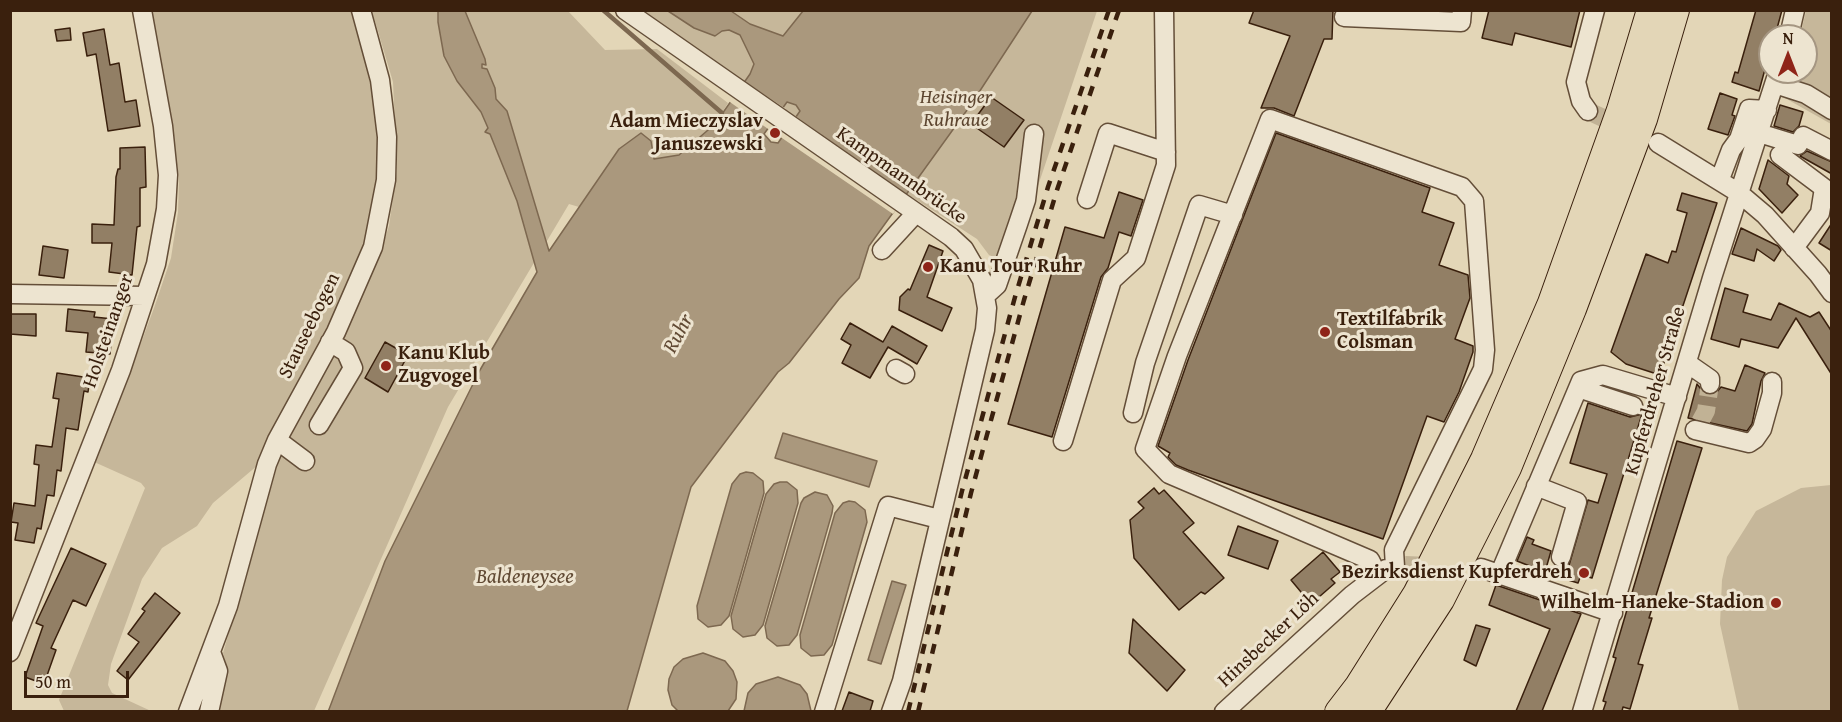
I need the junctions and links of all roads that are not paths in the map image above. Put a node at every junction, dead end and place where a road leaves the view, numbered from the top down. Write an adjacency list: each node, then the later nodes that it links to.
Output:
1 (142, 10): 31 (street, Holsteinanger)
2 (361, 10): 32 (street, Stauseebogen)
3 (625, 10): 24 (street, Kampmannbrücke)
4 (1164, 10): 19 (street)
5 (1462, 10): 9 (street)
6 (1596, 10): 14 (street)
7 (1650, 10): 59 (highway)
8 (1676, 10): 60 (highway)
9 (1344, 17)
10 (1773, 84): 12 (street, Kupferdreher Straße)
11 (1788, 84): 13 (street, Kupferdreher Straße)
12 (1758, 109): 15 (street, Kupferdreher Straße); 21 (street)
13 (1832, 110)
14 (1588, 111)
15 (1759, 133): 18 (street); 22 (street, Kupferdreher Straße)
16 (1034, 134): 30 (street)
17 (1658, 143): 21 (street)
18 (1832, 151)
19 (1166, 153): 23 (street); 43 (street)
20 (1780, 156): 26 (street)
21 (1720, 179): 22 (street)
22 (1739, 193): 26 (street); 33 (street, Kupferdreher Straße)
23 (1087, 199)
24 (908, 208): 27 (street); 30 (street, Kampmannbrücke)
25 (1233, 215): 39 (street); 50 (street); 50 (street, Hinsbecker Löh)
26 (1794, 248): 28 (street)
27 (882, 250)
28 (1832, 293)
29 (10, 294): 31 (street)
30 (986, 295): 46 (street, Kampmannbrücke)
31 (145, 296): 52 (street, Holsteinanger)
32 (330, 342): 40 (street); 42 (street, Stauseebogen)
33 (1687, 363): 35 (street); 37 (street, Kupferdreher Straße)
34 (1772, 382): 41 (street)
35 (1710, 384)
36 (1578, 388): 37 (street); 38 (street); 45 (street)
37 (1677, 397): 41 (street, Kupferdreher Straße)
38 (1633, 406)
39 (1133, 413)
40 (319, 425)
41 (1667, 431): 51 (street, Kupferdreher Straße)
42 (277, 440): 44 (street); 53 (street, Stauseebogen)
43 (1063, 441)
44 (305, 460)
45 (1536, 486): 47 (street); 49 (street)
46 (939, 519): 56 (street); 57 (street, Kampmannbrücke)
47 (1561, 557)
48 (1481, 568): 49 (street)
49 (1500, 573): 51 (street)
50 (1377, 574): 58 (street, Hinsbecker Löh)
51 (1613, 614): 61 (street, Kupferdreher Straße)
52 (10, 652)
53 (211, 652): 54 (street, Stauseebogen); 55 (street, Stauseebogen)
54 (188, 711)
55 (209, 711)
56 (824, 711)
57 (891, 711)
58 (1224, 711)
59 (1338, 711)
60 (1368, 711)
61 (1582, 711)

